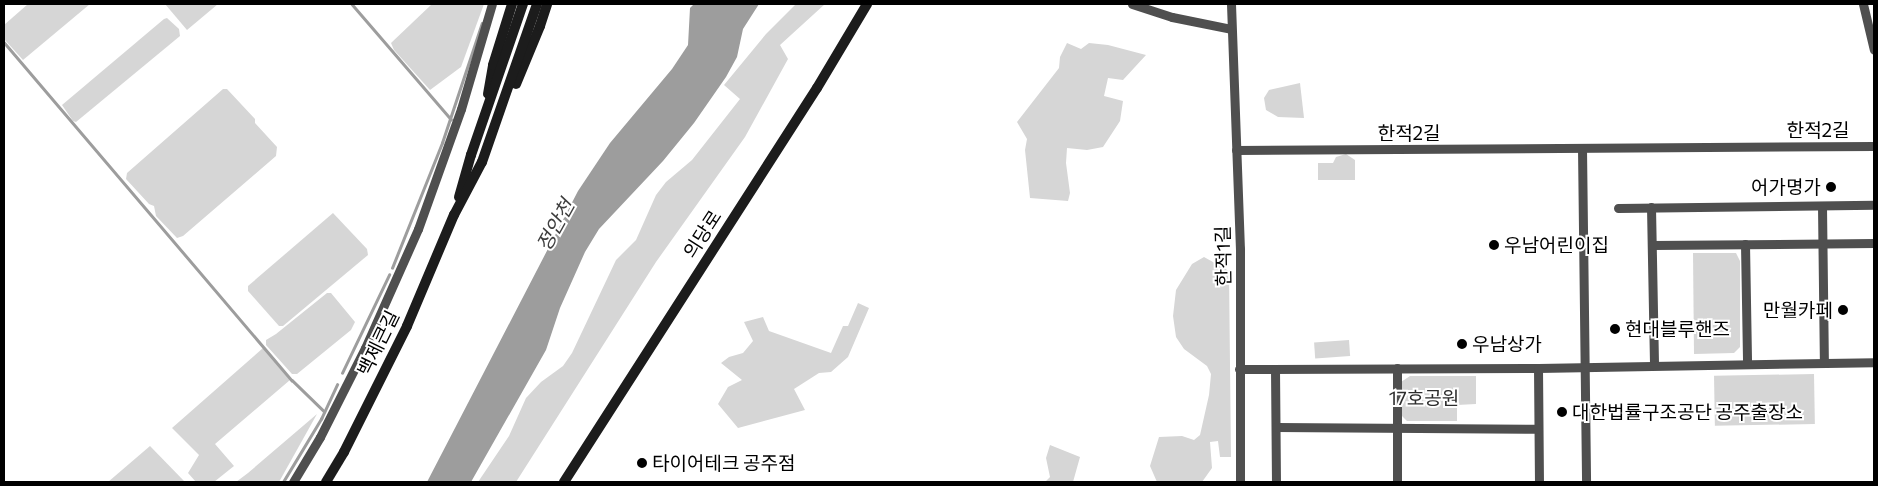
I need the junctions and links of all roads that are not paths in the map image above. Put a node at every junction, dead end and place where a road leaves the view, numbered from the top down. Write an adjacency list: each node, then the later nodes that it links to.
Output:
1 (492, 4): 38 (street)
2 (512, 4): 12 (main road)
3 (523, 4): 12 (main road, 백제큰길)
4 (537, 4): 13 (main road, 백제큰길)
5 (546, 4): 13 (main road)
6 (867, 4): 40 (main road, 의당로)
7 (1132, 4): 10 (street)
8 (1231, 4): 10 (street, 한적1길)
9 (1863, 4): 11 (street)
10 (1231, 29): 16 (street, 한적1길)
11 (1874, 50)
12 (484, 116): 21 (main road, 백제큰길)
13 (497, 120): 21 (main road, 백제큰길)
14 (1874, 146): 15 (street, 한적2길)
15 (1582, 148): 16 (street, 한적2길); 30 (street)
16 (1236, 150): 33 (street, 한적1길)
17 (1874, 205): 18 (street)
18 (1822, 206): 19 (street); 24 (street)
19 (1650, 207): 20 (street); 25 (street)
20 (1618, 208)
21 (454, 215): 39 (main road, 백제큰길)
22 (1874, 243): 24 (street)
23 (1745, 244): 24 (street); 25 (street); 28 (street)
24 (1822, 244): 27 (street)
25 (1652, 245): 29 (street)
26 (1874, 362): 27 (street)
27 (1824, 363): 28 (street)
28 (1748, 364): 29 (street)
29 (1654, 365): 30 (street)
30 (1586, 367): 32 (street); 45 (street)
31 (1396, 368): 32 (street); 34 (street); 36 (street)
32 (1538, 368): 37 (street)
33 (1239, 369): 34 (street); 41 (street, 한적1길)
34 (1275, 369): 35 (street)
35 (1276, 428): 36 (street); 42 (street)
36 (1397, 428): 37 (street); 43 (street)
37 (1538, 429): 44 (street)
38 (293, 482)
39 (326, 482)
40 (564, 482)
41 (1240, 482)
42 (1276, 482)
43 (1397, 482)
44 (1539, 482)
45 (1586, 482)

